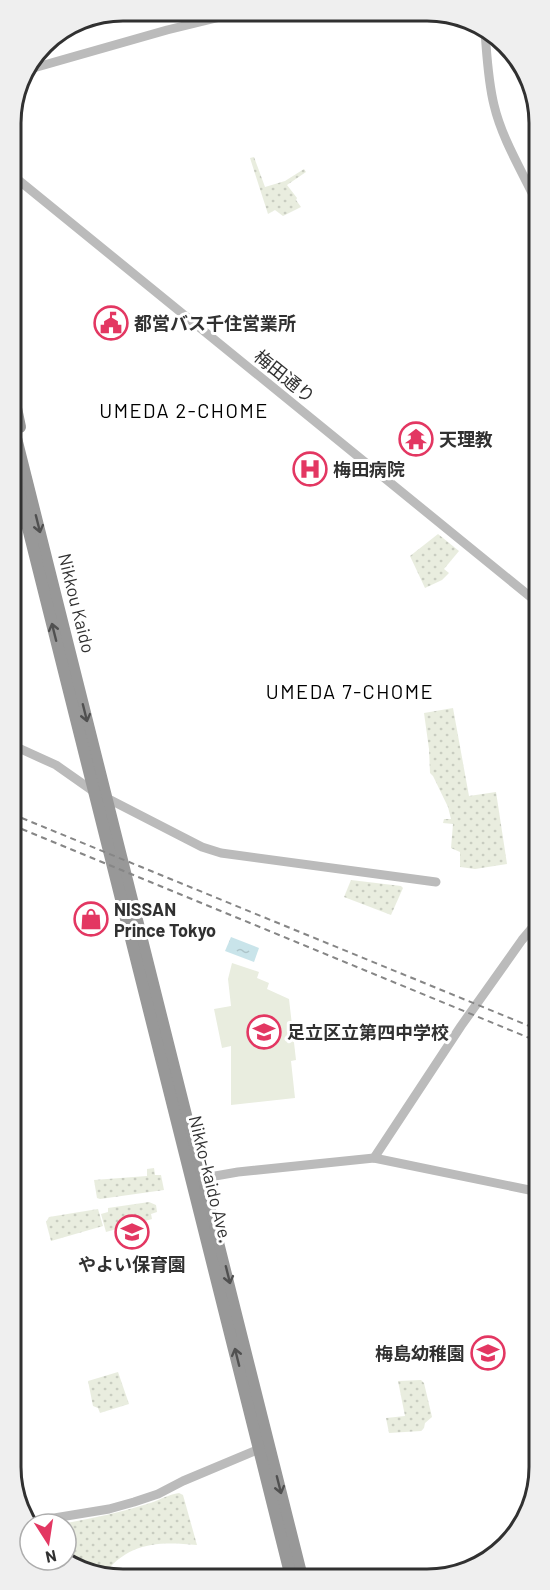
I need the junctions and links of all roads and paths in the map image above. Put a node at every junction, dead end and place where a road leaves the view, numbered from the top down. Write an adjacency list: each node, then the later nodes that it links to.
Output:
1 (203, 21): 3 (street)
2 (485, 39): 5 (street)
3 (38, 67)
4 (21, 182): 10 (street, 梅田通り)
5 (529, 187)
6 (21, 441): 8 (highway)
7 (21, 456): 8 (highway, Nikkou Kaido)
8 (24, 467): 13 (highway, Nikkou Kaido, one-way to 13)
9 (21, 500): 12 (highway, Nikkou Kaido, one-way to 9)
10 (529, 596)
11 (21, 749): 12 (street)
12 (93, 791): 13 (street); 17 (highway, Nikko-kaido Ave.)
13 (106, 797): 14 (street); 17 (highway, Nikko-kaido Ave.)
14 (436, 882)
15 (529, 932): 16 (street)
16 (374, 1158): 17 (street); 18 (street)
17 (198, 1179): 19 (highway, Nikko-kaido Ave.)
18 (529, 1190)
19 (264, 1447): 20 (street); 21 (highway, Nikko-kaido Ave.); 22 (highway, Nikko-kaido Ave., one-way to 22)
20 (78, 1514)
21 (289, 1569)
22 (300, 1569)

